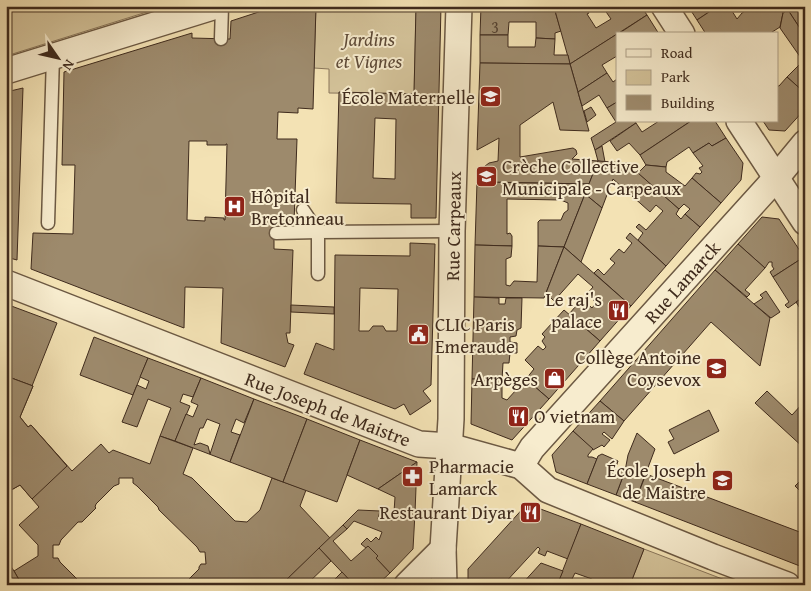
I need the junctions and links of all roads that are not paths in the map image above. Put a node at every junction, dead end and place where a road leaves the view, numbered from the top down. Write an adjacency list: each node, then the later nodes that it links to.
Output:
1 (216, 6): 7 (street)
2 (222, 6): 6 (lane)
3 (459, 6): 15 (street, Rue Carpeaux)
4 (664, 6): 5 (street)
5 (681, 32)
6 (221, 39)
7 (53, 56): 8 (street); 14 (lane)
8 (6, 71)
9 (740, 122): 11 (street)
10 (805, 143): 11 (street, Rue Lamarck)
11 (776, 178): 13 (street); 21 (street, Rue Lamarck)
12 (303, 210): 16 (lane)
13 (805, 222)
14 (48, 223)
15 (452, 231): 16 (lane); 20 (street, Rue Carpeaux)
16 (318, 232): 17 (lane); 18 (lane)
17 (276, 233)
18 (318, 274)
19 (6, 283): 20 (street, Rue Joseph de Maistre)
20 (449, 446): 21 (street, Rue Joseph de Maistre); 22 (street, Rue Carpeaux)
21 (521, 466): 25 (street, Rue Joseph de Maistre)
22 (443, 549): 23 (street); 24 (street)
23 (407, 585)
24 (444, 585)
25 (787, 585)

